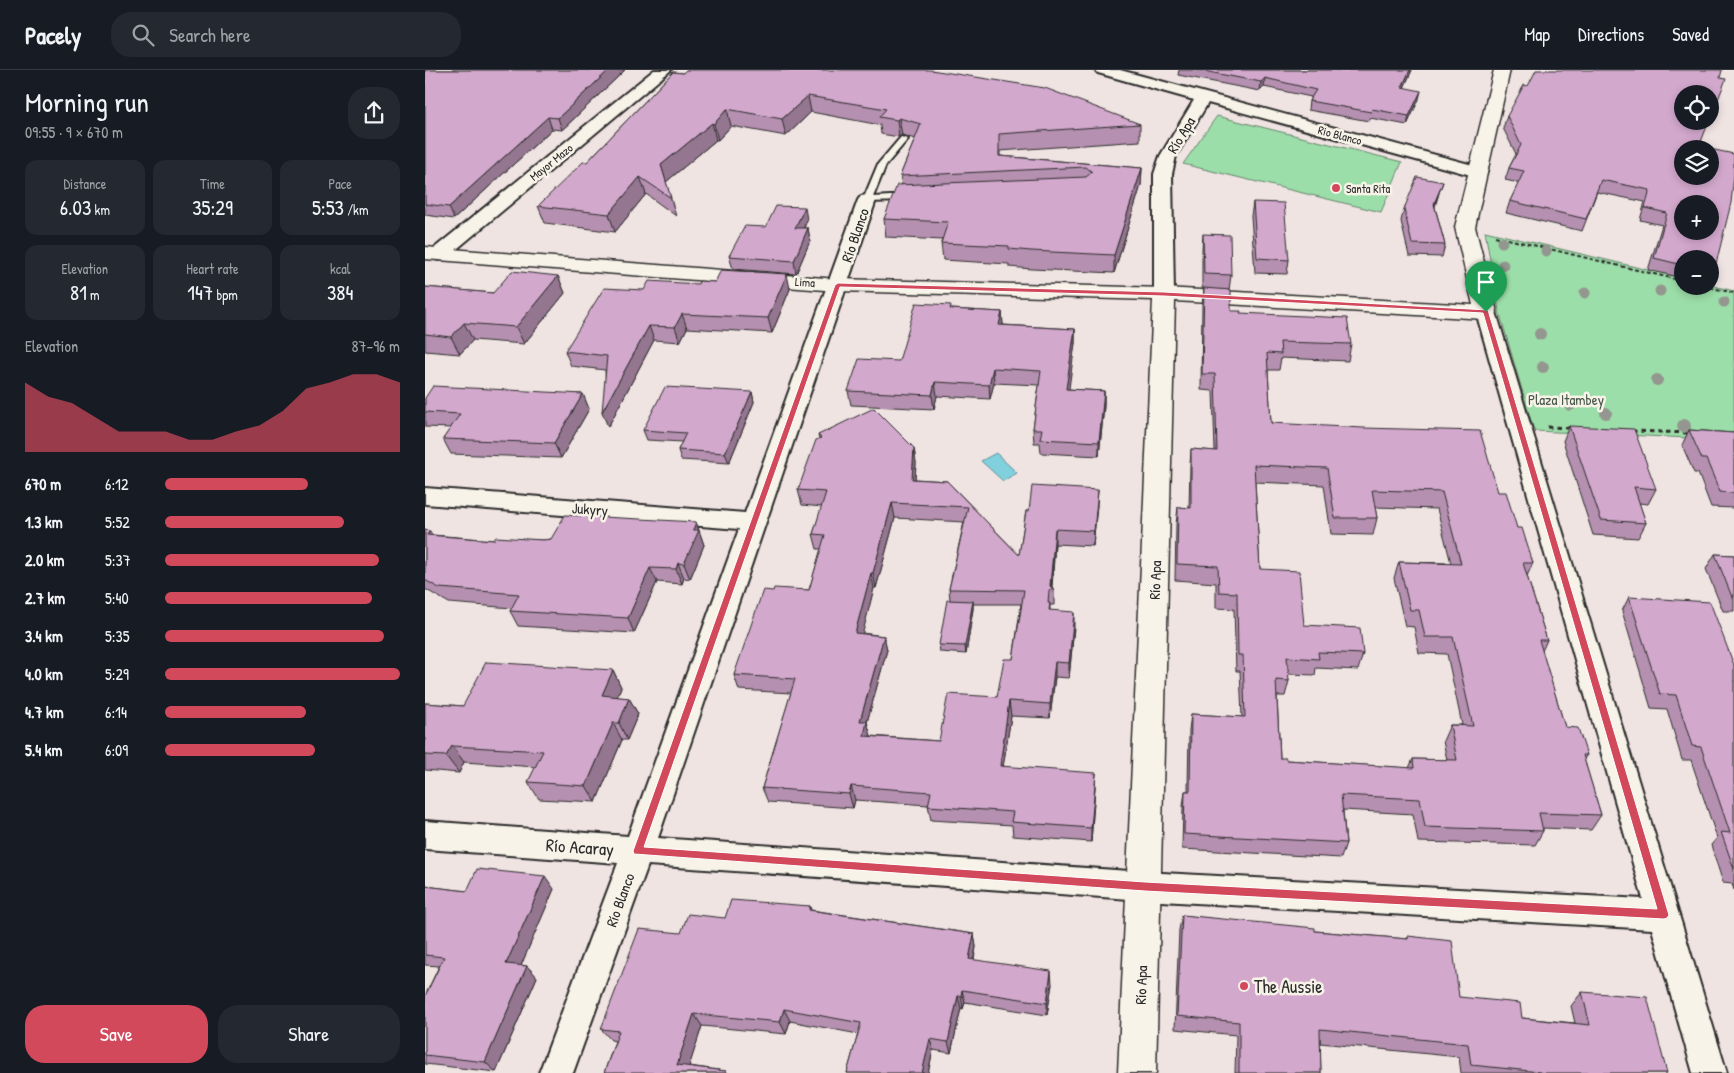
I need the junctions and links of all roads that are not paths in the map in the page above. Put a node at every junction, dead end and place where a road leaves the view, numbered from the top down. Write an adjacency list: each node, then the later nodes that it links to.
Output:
1 (663, 70): 9 (street, Mayor Mazo)
2 (1103, 70): 4 (street)
3 (1502, 70): 6 (street)
4 (1203, 98): 6 (street, Rio Blanco); 11 (street, Río Apa)
5 (904, 139): 8 (lane, Río Blanco)
6 (1478, 172): 12 (street)
7 (917, 197): 8 (lane)
8 (867, 200): 10 (street, Río Blanco)
9 (432, 253): 10 (street, Lima)
10 (838, 285): 11 (street, Lima); 14 (street, Río Blanco)
11 (1164, 294): 12 (street, Lima); 17 (street, Río Apa)
12 (1486, 312): 18 (street)
13 (425, 496): 14 (street, Jukyry)
14 (755, 522): 16 (street, Río Blanco)
15 (425, 835): 16 (street, Río Acaray)
16 (638, 851): 17 (street, Río Acaray); 19 (street, Río Blanco)
17 (1145, 886): 18 (street, Río Acaray); 20 (street, Río Apa)
18 (1664, 915): 21 (street)
19 (555, 1073)
20 (1137, 1073)
21 (1710, 1073)

